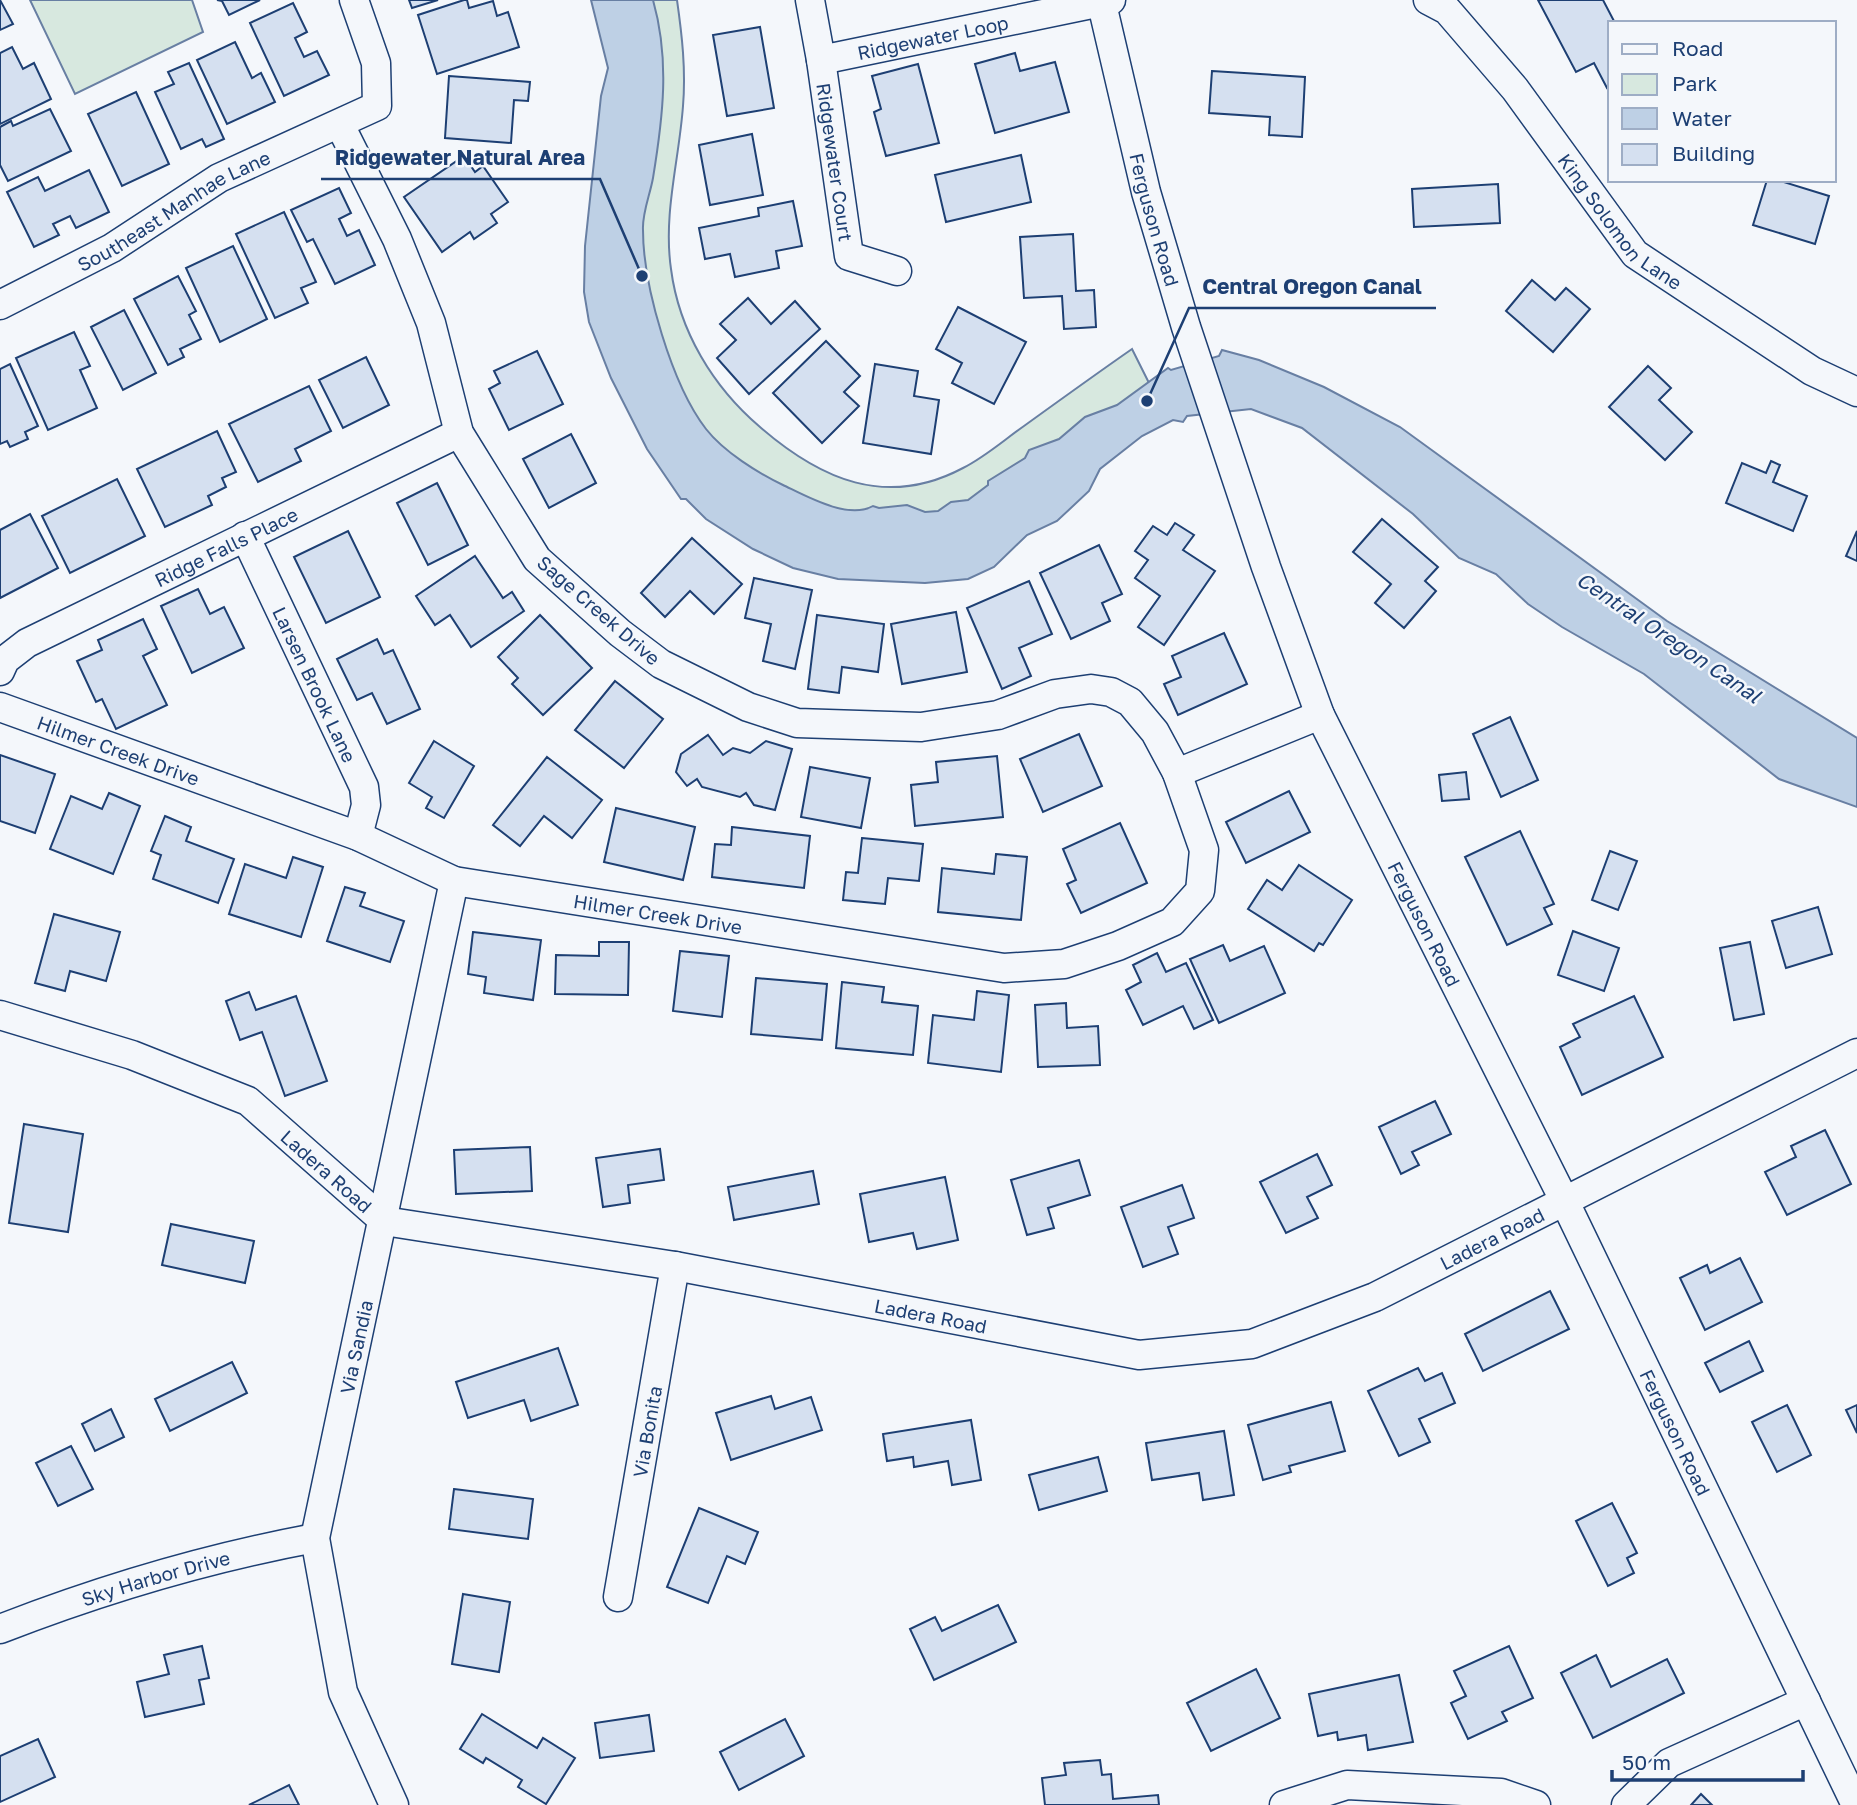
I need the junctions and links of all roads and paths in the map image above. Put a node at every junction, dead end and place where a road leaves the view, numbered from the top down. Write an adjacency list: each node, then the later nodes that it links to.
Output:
1 (354, 0): 6 (street, Southeast Manhae Lane)
2 (810, 0): 5 (street)
3 (1428, 0): 9 (street, King Solomon Lane)
4 (1105, 1): 5 (street, Ridgewater Loop); 14 (street, Ferguson Road)
5 (821, 60): 7 (street, Ridgewater Court)
6 (340, 125): 8 (street, Southeast Manhae Lane); 10 (street, Sage Creek Drive)
7 (897, 271)
8 (2, 297)
9 (1857, 392)
10 (459, 433): 11 (street, Ridge Falls Place); 15 (street, Sage Creek Drive)
11 (245, 536): 12 (street, Ridge Falls Place); 16 (street, Larsen Brook Lane)
12 (0, 671)
13 (0, 707): 16 (street, Hilmer Creek Drive)
14 (1320, 715): 15 (street); 20 (street, Ferguson Road)
15 (1177, 773): 17 (street, Hilmer Creek Drive)
16 (358, 836): 17 (street, Hilmer Creek Drive)
17 (454, 881): 21 (street, Via Sandia)
18 (0, 1015): 21 (street, Ladera Road)
19 (1857, 1053): 20 (street, Ladera Road)
20 (1563, 1200): 22 (street, Ladera Road); 26 (street, Ferguson Road)
21 (384, 1221): 22 (street, Ladera Road); 23 (street, Via Sandia)
22 (675, 1266): 24 (street, Via Bonita)
23 (315, 1538): 25 (street, Sky Harbor Drive); 27 (street, Via Sandia)
24 (618, 1597)
25 (0, 1629)
26 (1806, 1701): 30 (street); 31 (street, Ferguson Road)
27 (394, 1805)
28 (1284, 1805): 29 (street)
29 (1536, 1805)
30 (1626, 1805)
31 (1856, 1805)

